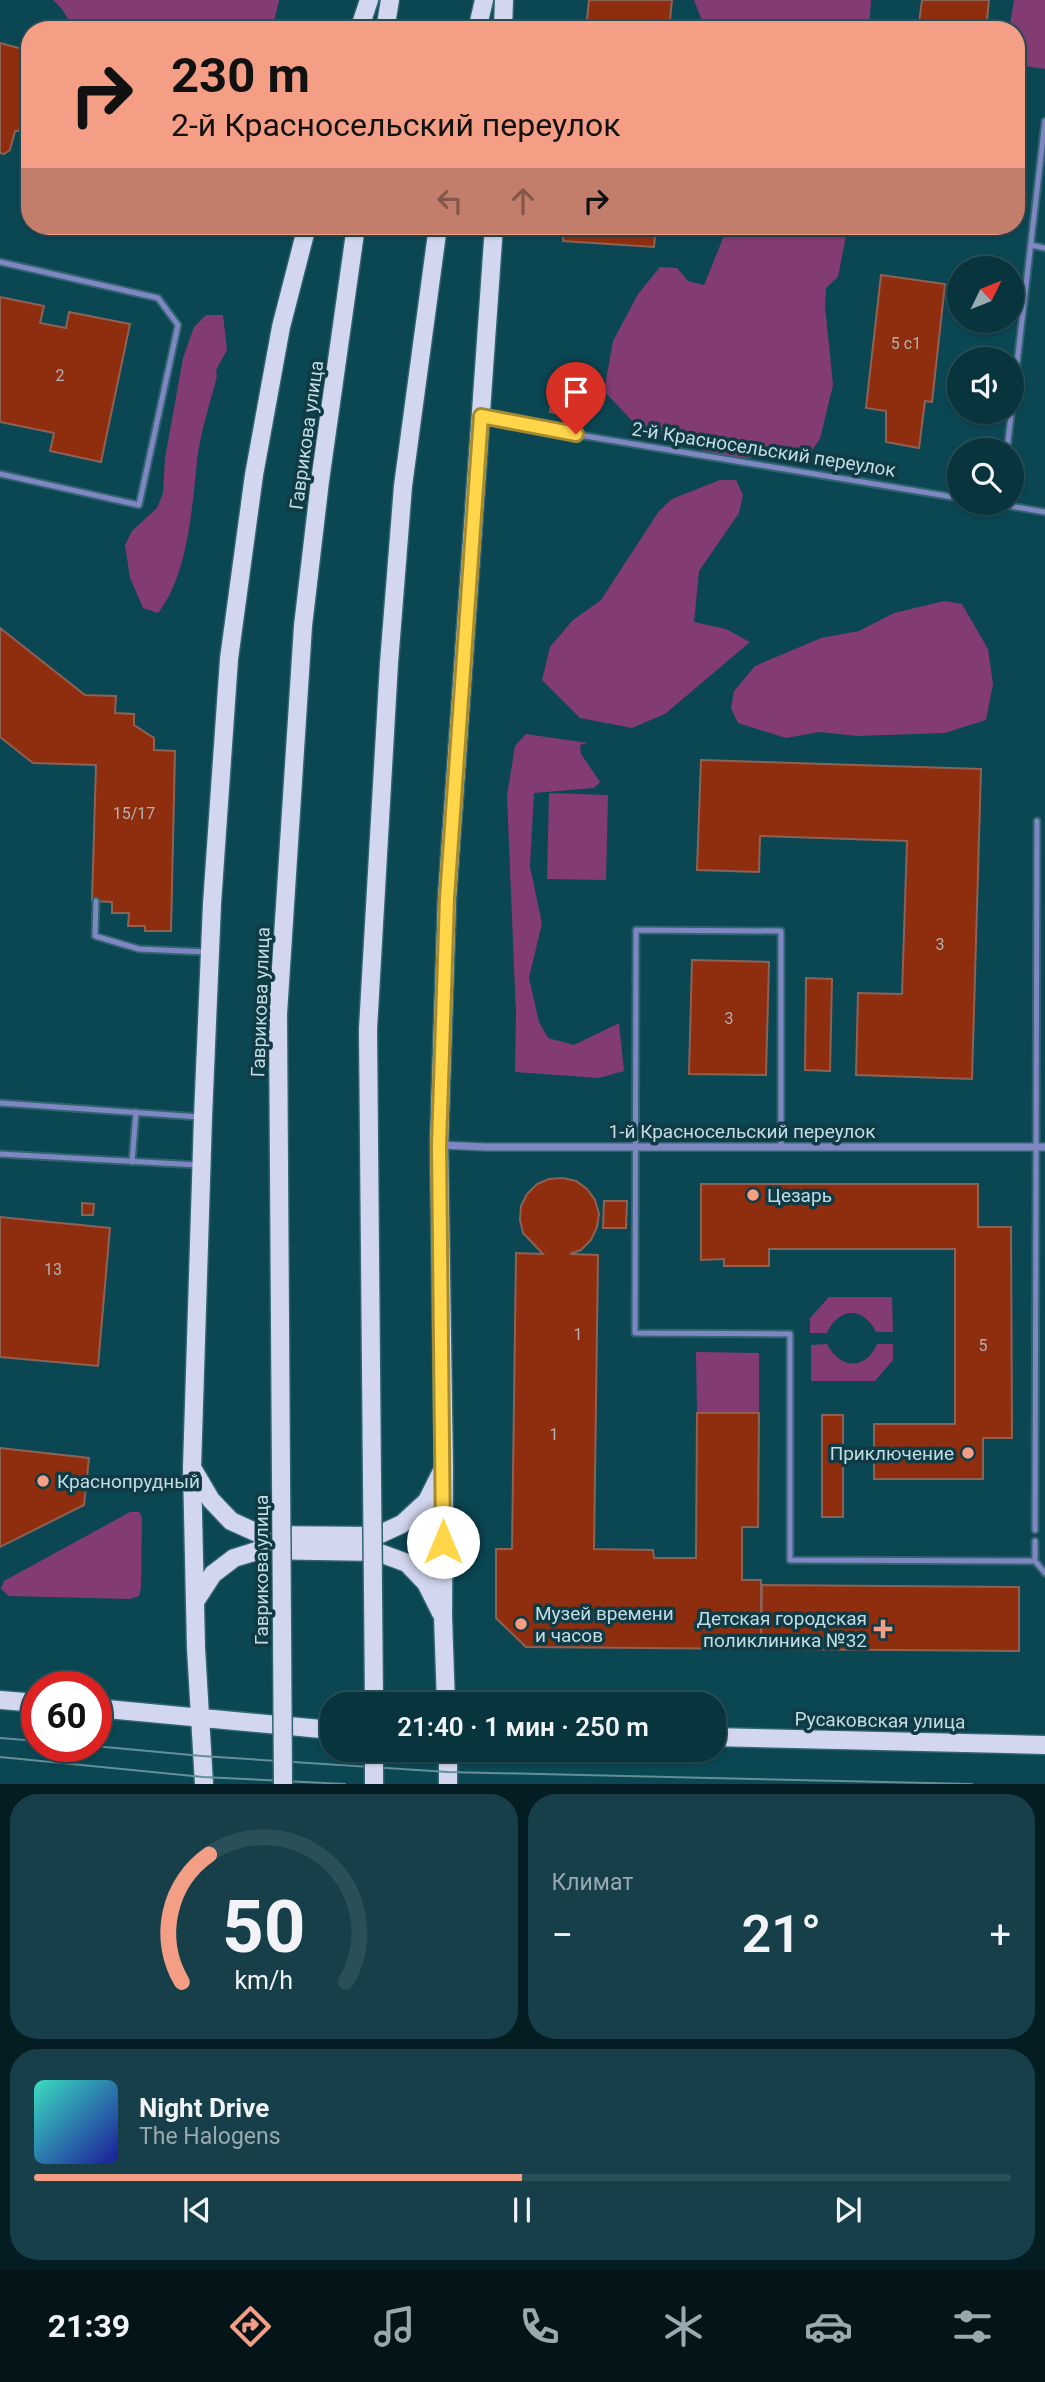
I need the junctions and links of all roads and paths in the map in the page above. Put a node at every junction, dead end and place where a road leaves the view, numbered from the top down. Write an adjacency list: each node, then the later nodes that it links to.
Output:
1 (369, 0): 5 (main road)
2 (390, 0): 6 (main road)
3 (484, 0): 7 (main road)
4 (504, 0): 8 (main road)
5 (362, 21)
6 (386, 21)
7 (479, 21)
8 (503, 21)
9 (1045, 121): 14 (lane)
10 (305, 235): 25 (main road)
11 (355, 235): 57 (main road, Гаврикова улица, bridge)
12 (437, 235): 45 (main road, bridge)
13 (493, 235): 17 (main road)
14 (1031, 246): 15 (lane); 18 (lane)
15 (1045, 248)
16 (0, 262): 19 (lane)
17 (481, 416): 20 (lane, 2-й Красносельский переулок); 29 (main road)
18 (1008, 438)
19 (0, 474)
20 (947, 496)
21 (1024, 508): 22 (lane)
22 (1045, 512)
23 (1037, 821): 32 (lane)
24 (96, 901): 25 (lane)
25 (211, 952): 28 (main road)
26 (0, 1103): 27 (lane)
27 (136, 1112): 28 (lane); 35 (lane)
28 (203, 1117): 36 (main road)
29 (439, 1145): 30 (street, 1-й Красносельский переулок); 37 (main road)
30 (635, 1146): 31 (street, 1-й Красносельский переулок); 31 (lane); 41 (lane)
31 (781, 1146): 32 (street, 1-й Красносельский переулок)
32 (1036, 1147): 33 (street, 1-й Красносельский переулок); 39 (lane)
33 (1045, 1147)
34 (0, 1154): 35 (lane)
35 (132, 1162): 36 (lane)
36 (201, 1166): 38 (main road)
37 (444, 1467): 38 (main road); 44 (main road)
38 (192, 1468): 43 (main road)
39 (1035, 1530)
40 (1035, 1541): 41 (lane)
41 (1035, 1561): 42 (lane)
42 (1045, 1573)
43 (196, 1600): 44 (main road); 50 (main road)
44 (443, 1616): 46 (main road)
45 (374, 1692)
46 (446, 1692)
47 (0, 1700): 48 (main road)
48 (21, 1702)
49 (112, 1709): 50 (main road)
50 (199, 1717): 51 (main road); 56 (main road)
51 (320, 1729)
52 (726, 1737): 53 (main road, Русаковская улица)
53 (1045, 1745)
54 (374, 1762): 58 (main road, bridge)
55 (448, 1762): 59 (main road)
56 (204, 1783)
57 (284, 1783)
58 (374, 1783)
59 (448, 1783)

